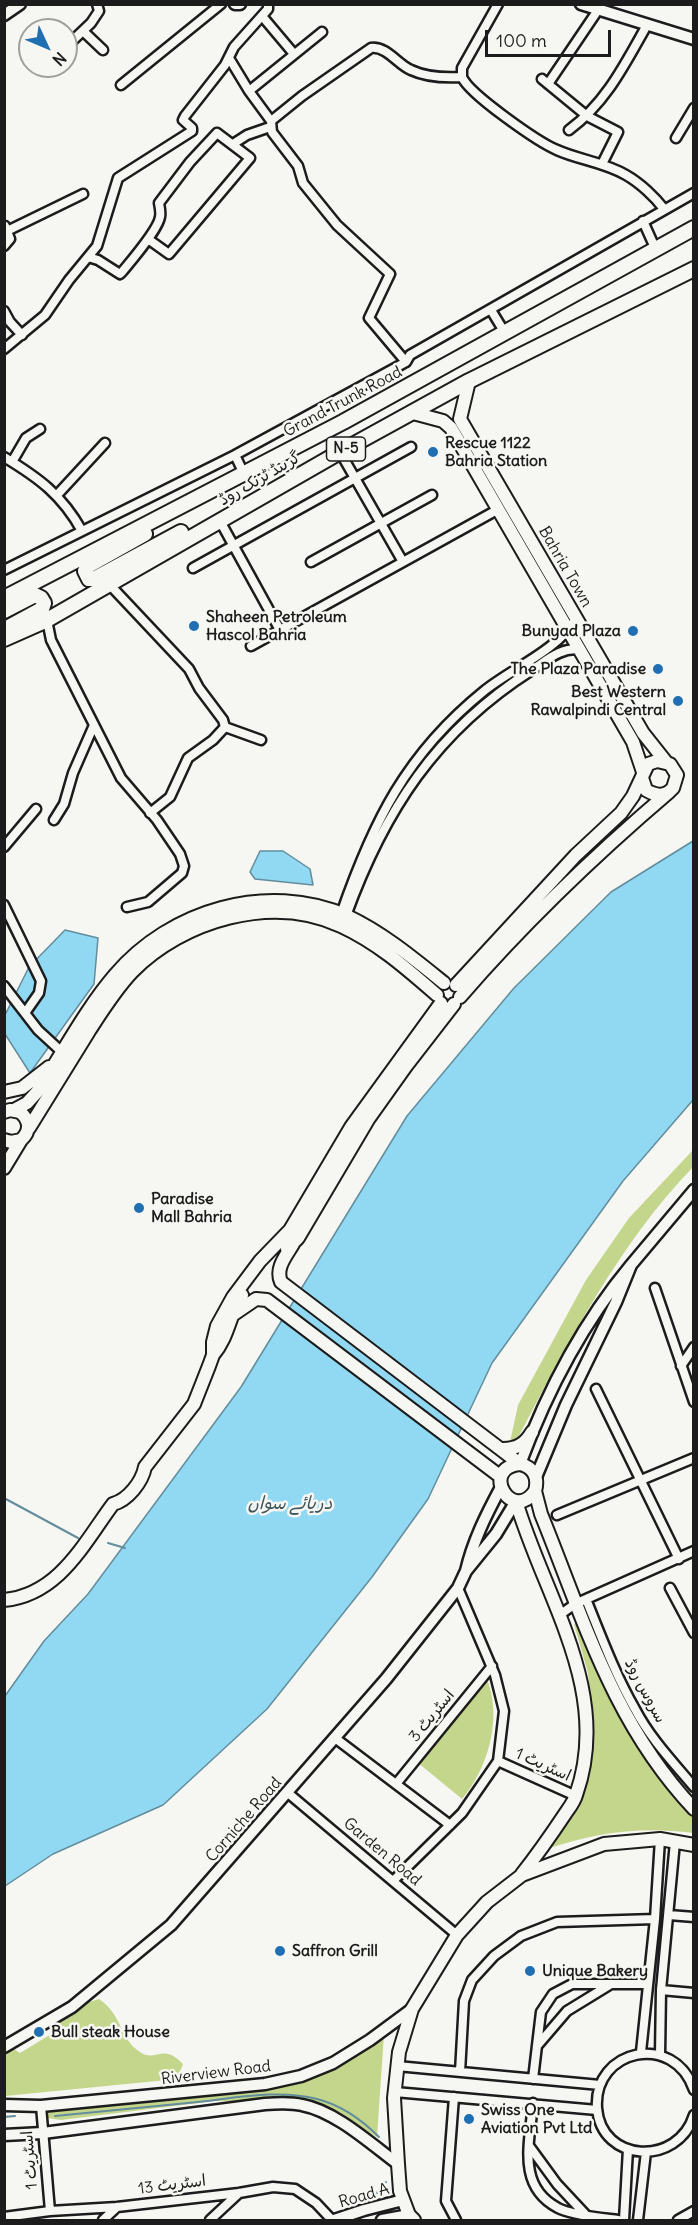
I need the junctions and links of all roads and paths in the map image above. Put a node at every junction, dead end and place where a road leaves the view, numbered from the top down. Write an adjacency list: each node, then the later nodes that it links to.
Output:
1 (20, 4): 10 (street)
2 (97, 4): 13 (street)
3 (222, 4): 21 (street)
4 (235, 4): 5 (street)
5 (240, 4)
6 (268, 4): 11 (street)
7 (498, 4): 20 (street)
8 (581, 4): 9 (street)
9 (598, 10): 12 (street); 24 (street)
10 (4, 15)
11 (262, 16): 18 (street); 19 (street)
12 (647, 25): 16 (street); 24 (street)
13 (83, 31): 15 (street); 17 (street)
14 (322, 32): 18 (street)
15 (78, 36)
16 (693, 39)
17 (103, 50)
18 (294, 54): 22 (street)
19 (229, 58): 22 (street); 40 (street)
20 (462, 77): 25 (street); 29 (street)
21 (122, 85)
22 (249, 91): 25 (street)
23 (693, 108): 27 (street)
24 (587, 116): 26 (street); 29 (street)
25 (270, 124): 28 (street); 49 (street)
26 (569, 130)
27 (676, 138)
28 (233, 144): 37 (street); 37 (street)
29 (602, 164): 32 (street)
30 (693, 193): 32 (street)
31 (82, 194): 35 (street)
32 (664, 209): 33 (street)
33 (643, 221): 39 (street); 44 (street)
34 (693, 228): 39 (highway, Grand Trunk Road / N-5)
35 (6, 229): 38 (street)
36 (693, 236): 39 (highway)
37 (148, 238): 40 (street)
38 (4, 246)
39 (657, 249): 46 (highway, Grand Trunk Road / N-5)
40 (88, 257): 47 (street)
41 (693, 258): 43 (highway)
42 (693, 269): 43 (highway, گرینڈ ٹرنک روڈ / N-5)
43 (626, 302): 50 (highway, گرینڈ ٹرنک روڈ / N-5)
44 (491, 310): 46 (street); 49 (street)
45 (4, 311): 47 (street)
46 (505, 333): 58 (highway, Grand Trunk Road / N-5)
47 (22, 335): 48 (street)
48 (4, 349)
49 (406, 362): 56 (street)
50 (470, 381): 51 (highway, گرینڈ ٹرنک روڈ / N-5); 76 (main road, Bahria Town)
51 (413, 413): 55 (highway, گرینڈ ٹرنک روڈ / N-5); 63 (main road, Bahria Town)
52 (40, 429): 57 (street)
53 (105, 443): 61 (street)
54 (411, 447): 59 (street)
55 (340, 452): 59 (street); 64 (highway, گرینڈ ٹرنک روڈ / N-5)
56 (236, 455): 58 (street); 66 (street)
57 (8, 460): 61 (street)
58 (244, 474): 60 (highway, Grand Trunk Road / N-5)
59 (354, 478): 65 (street); 67 (street)
60 (207, 494): 64 (highway); 73 (highway, Grand Trunk Road / N-5)
61 (57, 495): 66 (street)
62 (432, 495): 65 (street)
63 (497, 510): 69 (street); 76 (main road, Bahria Town)
64 (218, 522): 67 (street); 72 (highway, گرینڈ ٹرنک روڈ / N-5)
65 (381, 523): 68 (street); 69 (street)
66 (82, 531): 71 (street)
67 (233, 545): 70 (street); 78 (street)
68 (311, 562)
69 (403, 562): 78 (street)
70 (192, 567)
71 (4, 570)
72 (109, 584): 75 (highway, گرینڈ ٹرنک روڈ / N-5); 83 (street)
73 (4, 597)
74 (4, 611): 77 (highway)
75 (47, 620): 79 (highway, گرینڈ ٹرنک روڈ / N-5); 82 (street)
76 (572, 624): 81 (main road, Bahria Town); 85 (main road, Bahria Town); 94 (street)
77 (4, 630)
78 (280, 630): 80 (street)
79 (4, 639)
80 (251, 646)
81 (581, 650): 86 (main road, Bahria Town); 94 (street)
82 (94, 725): 89 (street); 90 (street)
83 (225, 727): 84 (street); 89 (street)
84 (261, 740)
85 (666, 762): 86 (main road); 87 (main road)
86 (642, 775): 87 (main road); 96 (main road)
87 (670, 792): 96 (main road)
88 (36, 809): 91 (street)
89 (150, 813): 93 (street)
90 (54, 820)
91 (4, 847)
92 (4, 905): 97 (street)
93 (127, 907)
94 (344, 915): 96 (main road); 98 (main road)
95 (4, 986): 97 (street)
96 (449, 995): 101 (main road); 106 (main road); 111 (main road)
97 (26, 1013): 98 (street)
98 (61, 1056): 99 (main road); 100 (main road)
99 (4, 1092)
100 (9, 1111): 101 (main road)
101 (29, 1128): 103 (main road)
102 (4, 1140): 103 (main road)
103 (21, 1140): 104 (main road)
104 (4, 1168)
105 (693, 1190): 107 (street)
106 (293, 1244): 109 (main road); 116 (main road)
107 (631, 1265): 115 (street); 119 (street)
108 (655, 1288): 112 (street)
109 (234, 1314): 111 (main road); 121 (main road)
110 (693, 1347): 112 (street)
111 (213, 1355): 130 (main road)
112 (681, 1366): 114 (street)
113 (596, 1389): 120 (street)
114 (693, 1402)
115 (532, 1432): 116 (main road); 118 (street)
116 (500, 1447): 118 (main road)
117 (693, 1458): 120 (street)
118 (520, 1464): 119 (main road); 121 (main road)
119 (536, 1478): 122 (main road)
120 (641, 1481): 124 (street); 126 (street)
121 (501, 1482): 123 (main road); 127 (street)
122 (535, 1491): 123 (main road); 131 (main road)
123 (516, 1501): 127 (street); 132 (main road)
124 (557, 1515)
125 (693, 1551): 126 (street)
126 (679, 1559): 131 (street)
127 (466, 1571): 128 (street, Corniche Road)
128 (458, 1588): 134 (street); 135 (street, Corniche Road)
129 (670, 1588): 133 (street)
130 (4, 1600)
131 (581, 1601): 132 (street); 138 (street, سروس روڈ); 141 (main road)
132 (561, 1614): 140 (main road)
133 (693, 1633)
134 (492, 1666): 136 (street); 137 (street, اسٹریٹ 3)
135 (335, 1738): 137 (street); 139 (street, Corniche Road)
136 (498, 1761): 140 (street, اسٹریٹ 1); 142 (street)
137 (396, 1784): 142 (street)
138 (693, 1787)
139 (288, 1793): 147 (street, Garden Road); 158 (street, Corniche Road)
140 (576, 1796): 146 (main road)
141 (693, 1809)
142 (450, 1825): 147 (street)
143 (660, 1839): 144 (main road); 146 (main road); 150 (street)
144 (675, 1842): 145 (main road); 148 (street)
145 (693, 1845)
146 (522, 1875): 151 (main road)
147 (393, 1881): 151 (street, Garden Road)
148 (669, 1915): 149 (street); 154 (street)
149 (693, 1917)
150 (655, 1919): 153 (street); 162 (street)
151 (457, 1935): 156 (main road)
152 (611, 1984): 153 (street); 157 (street); 157 (street)
153 (648, 1984): 159 (street)
154 (661, 1990): 155 (street); 160 (street)
155 (693, 1993)
156 (412, 2009): 161 (main road); 170 (street, Riverview Road)
157 (537, 2046): 163 (street)
158 (4, 2047)
159 (641, 2052): 160 (street); 164 (street)
160 (660, 2055): 165 (street)
161 (397, 2066): 162 (street); 166 (main road)
162 (460, 2072): 163 (street)
163 (533, 2079): 164 (street)
164 (600, 2085): 171 (street)
165 (693, 2090)
166 (395, 2092): 167 (street); 178 (main road)
167 (454, 2097): 168 (street); 191 (street)
168 (533, 2103): 171 (street); 175 (street)
169 (4, 2106): 170 (street, Riverview Road)
170 (41, 2106): 173 (street, اسٹریٹ 1)
171 (597, 2110): 176 (street)
172 (693, 2121): 177 (street)
173 (43, 2133): 174 (street); 178 (street); 182 (street, اسٹریٹ 1)
174 (4, 2135)
175 (530, 2147): 184 (street); 184 (street)
176 (628, 2149): 177 (street); 193 (street)
177 (646, 2152): 194 (street)
178 (398, 2164): 180 (main road)
179 (239, 2193): 181 (street, اسٹریٹ 13); 188 (street); 189 (street, اسٹریٹ 13)
180 (403, 2200): 186 (main road); 189 (street, Road A)
181 (117, 2207): 182 (street, اسٹریٹ 13); 187 (street)
182 (50, 2211): 185 (street, اسٹریٹ 13)
183 (693, 2211): 195 (street)
184 (586, 2214): 192 (street)
185 (4, 2217)
186 (411, 2217): 190 (street, Road A)
187 (103, 2220)
188 (210, 2220)
189 (333, 2220)
190 (382, 2220)
191 (456, 2220)
192 (618, 2220)
193 (624, 2220)
194 (638, 2220)
195 (678, 2220)

